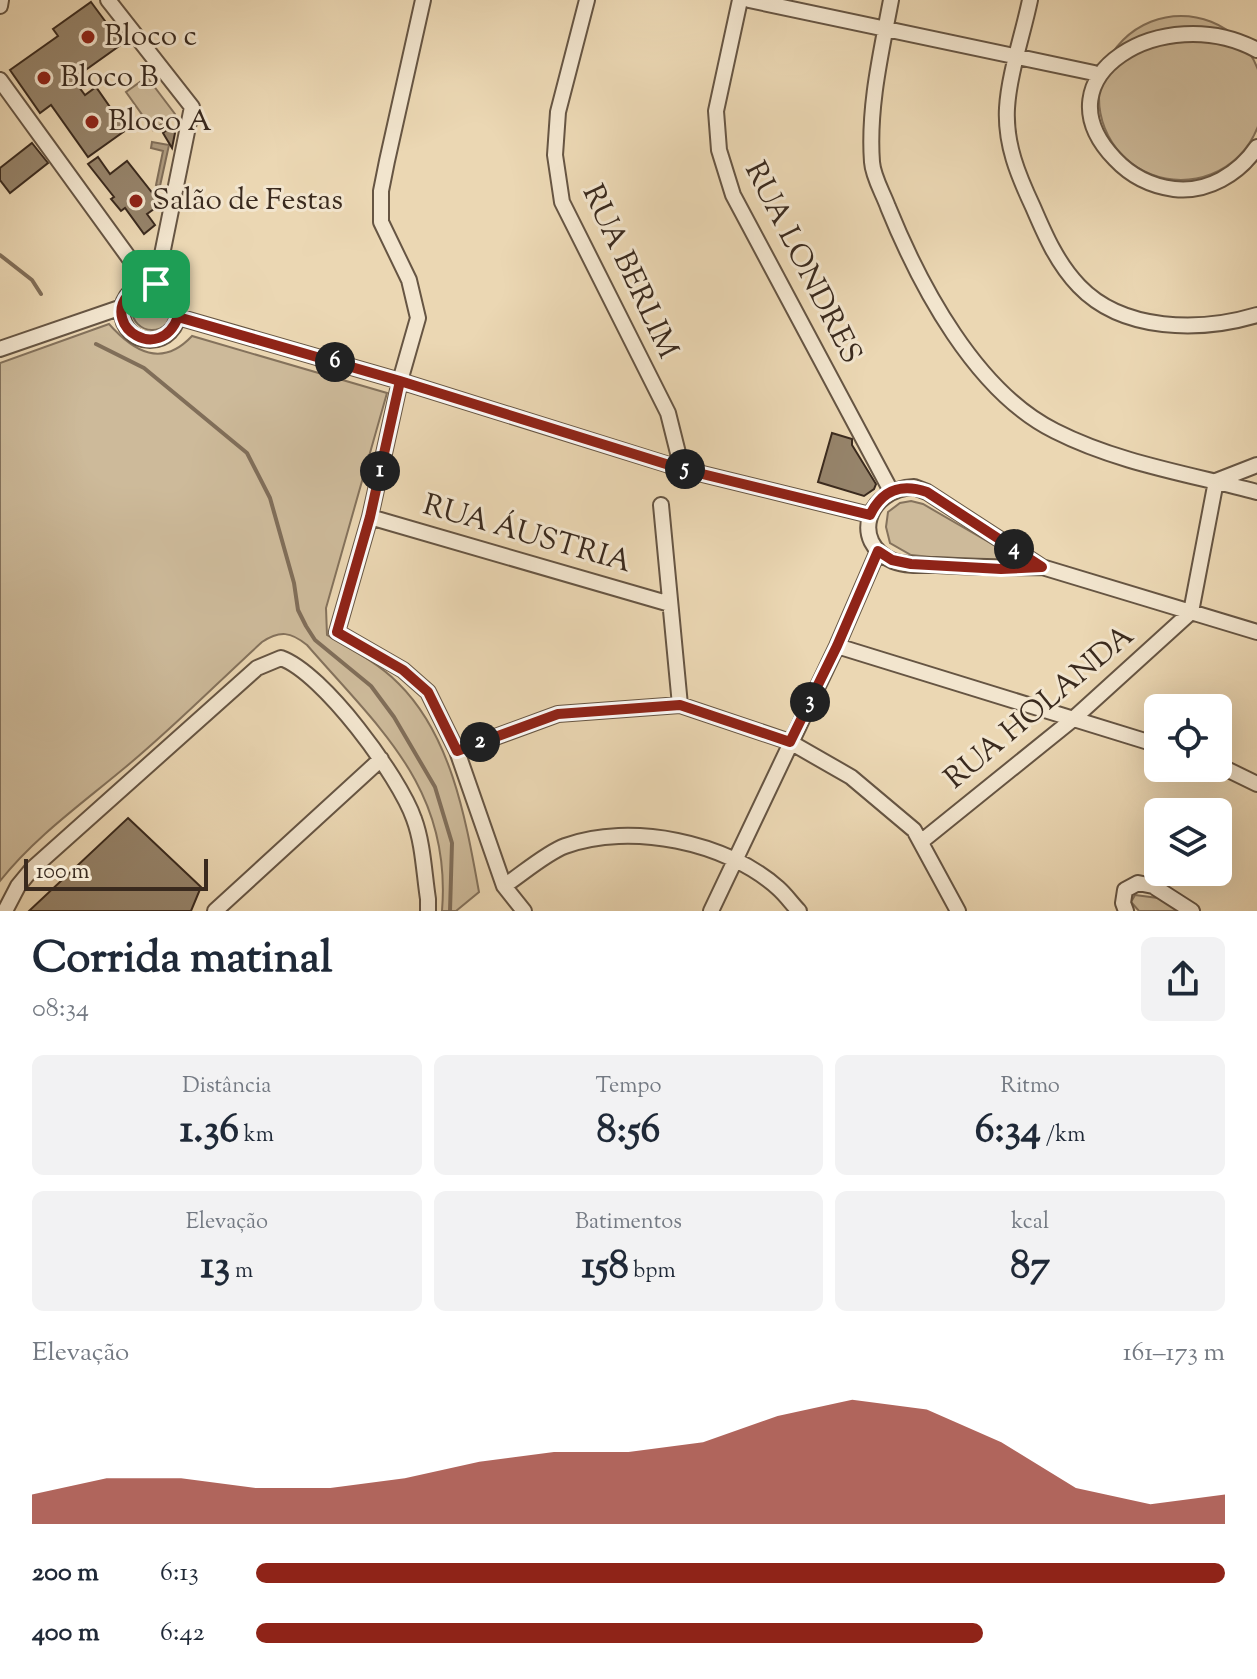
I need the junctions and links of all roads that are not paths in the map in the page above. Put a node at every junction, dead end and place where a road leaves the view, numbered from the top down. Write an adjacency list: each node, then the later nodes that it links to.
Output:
1 (1, 0): 9 (street)
2 (108, 0): 18 (street)
3 (423, 0): 23 (street)
4 (587, 0): 25 (street, RUA BERLIM)
5 (740, 0): 27 (street, RUA LONDRES)
6 (749, 0): 11 (street)
7 (891, 0): 11 (street)
8 (1030, 0): 14 (street)
9 (0, 6)
10 (1227, 22): 13 (street)
11 (885, 29): 14 (street); 26 (street)
12 (1107, 46): 15 (street)
13 (1257, 50)
14 (1018, 56): 15 (street); 20 (street)
15 (1094, 73): 17 (street)
16 (0, 80): 18 (street)
17 (1257, 147)
18 (152, 284): 19 (street); 21 (street)
19 (122, 307): 21 (street); 22 (street)
20 (1257, 315)
21 (178, 317): 23 (street)
22 (0, 349)
23 (400, 381): 25 (street); 31 (street)
24 (1257, 465): 26 (street)
25 (682, 469): 30 (street)
26 (1216, 481): 28 (street); 37 (street)
27 (891, 491): 30 (street); 32 (street)
28 (1257, 492)
29 (661, 505): 36 (street)
30 (870, 515): 33 (street)
31 (370, 517): 36 (street, RUA ÁUSTRIA); 44 (street)
32 (1009, 546): 34 (street); 35 (street)
33 (878, 551): 35 (street); 39 (street)
34 (1042, 567): 35 (street); 37 (street)
35 (1001, 569)
36 (670, 604): 40 (street)
37 (1191, 612): 38 (street); 41 (street, RUA HOLANDA)
38 (1257, 632)
39 (837, 646): 41 (street); 43 (street)
40 (680, 705): 43 (street); 44 (street)
41 (1072, 720): 42 (street); 48 (street, RUA HOLANDA)
42 (1144, 741)
43 (790, 742): 48 (street); 49 (street)
44 (457, 751): 50 (street)
45 (381, 759): 51 (street); 52 (street); 53 (street)
46 (1232, 772): 47 (street)
47 (1257, 784)
48 (922, 841): 57 (street)
49 (735, 860): 50 (street); 55 (street); 56 (street)
50 (504, 886): 54 (street)
51 (5, 911)
52 (215, 911)
53 (428, 911)
54 (524, 911)
55 (711, 911)
56 (799, 911)
57 (958, 911)
58 (1126, 911): 59 (street)
59 (1192, 911)

